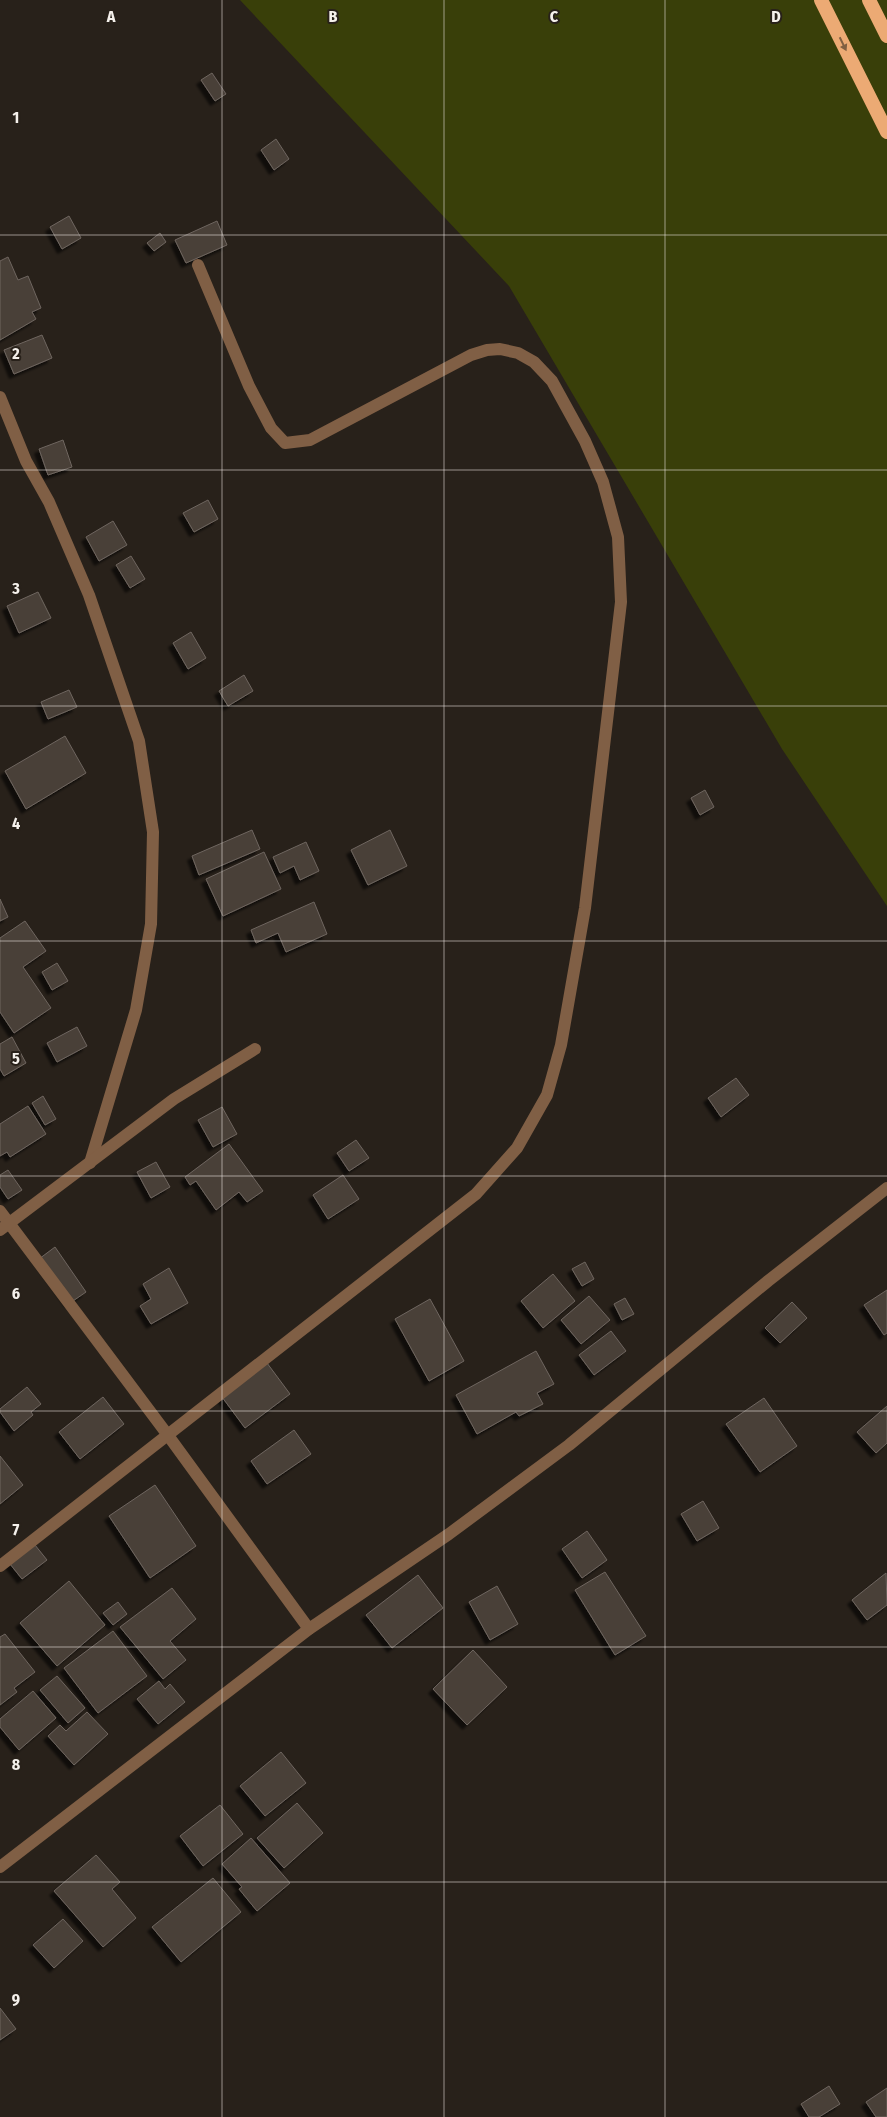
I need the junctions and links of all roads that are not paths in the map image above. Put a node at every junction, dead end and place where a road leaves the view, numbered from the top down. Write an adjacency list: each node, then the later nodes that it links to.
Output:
1 (821, 0): 4 (highway, one-way to 4)
2 (869, 0): 3 (highway)
3 (887, 36)
4 (887, 132)
5 (198, 266): 12 (street)
6 (0, 397): 8 (street)
7 (255, 1049): 8 (street)
8 (90, 1163): 11 (street)
9 (887, 1188): 14 (street)
10 (0, 1211): 11 (street)
11 (4, 1227): 12 (street)
12 (167, 1434): 13 (street); 14 (street)
13 (0, 1566)
14 (309, 1629): 15 (street)
15 (0, 1867)

